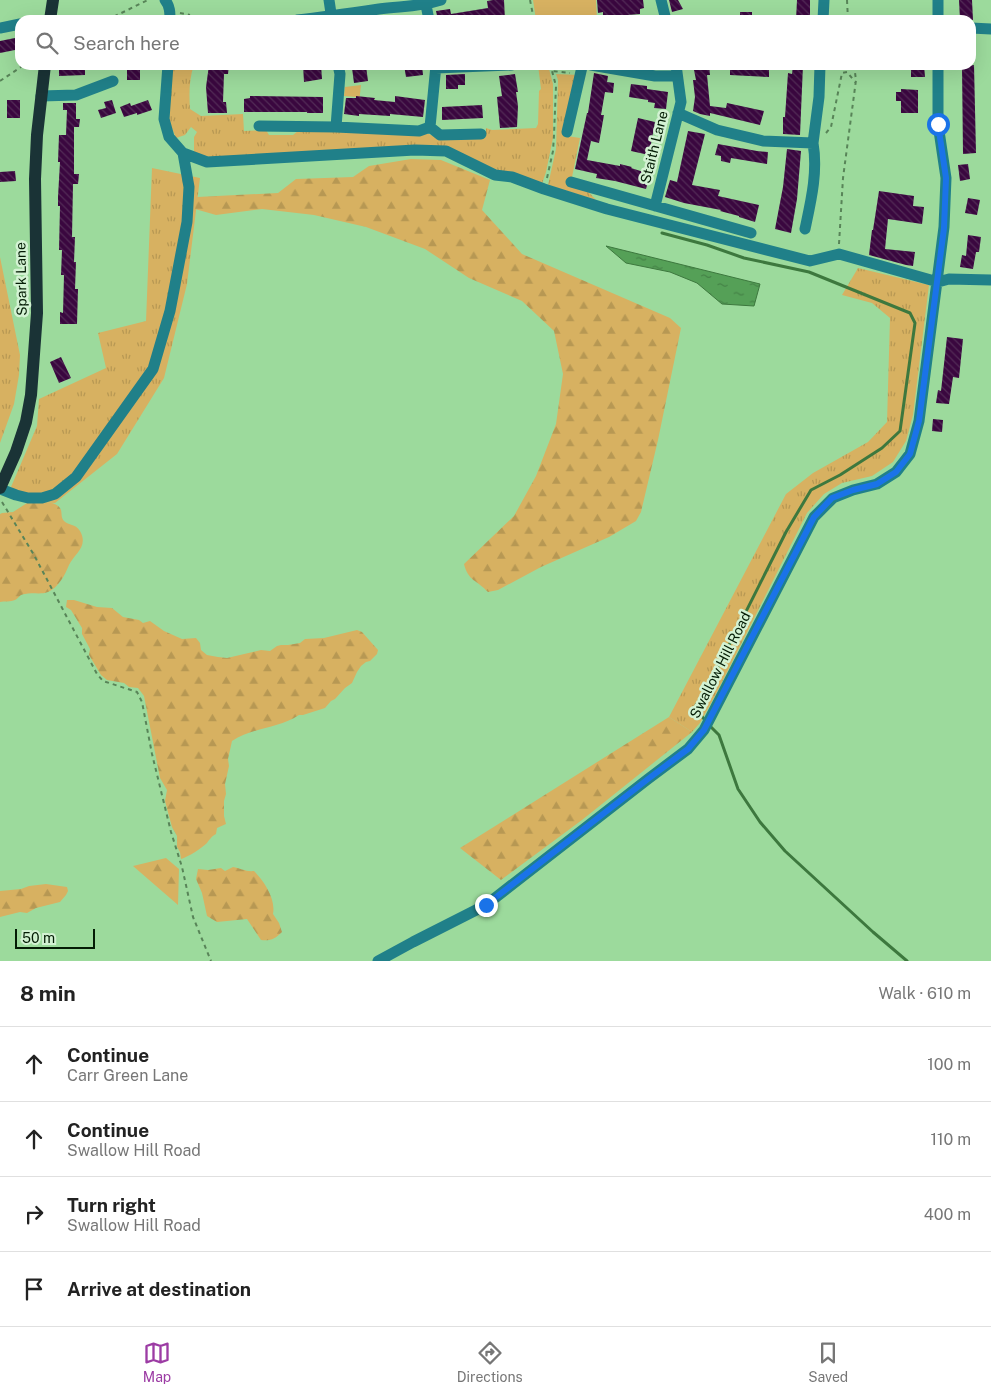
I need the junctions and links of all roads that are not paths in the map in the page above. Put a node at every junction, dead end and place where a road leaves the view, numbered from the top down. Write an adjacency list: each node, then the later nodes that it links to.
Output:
1 (53, 0): 9 (main road)
2 (165, 0): 10 (street)
3 (329, 0): 11 (street)
4 (441, 0): 8 (street)
5 (662, 0): 14 (street)
6 (824, 0): 15 (street)
7 (938, 0): 16 (street)
8 (426, 5): 12 (street); 13 (street)
9 (48, 15)
10 (173, 15)
11 (332, 15)
12 (348, 15)
13 (428, 15)
14 (665, 15)
15 (823, 15)
16 (938, 15)
17 (15, 25): 18 (street)
18 (0, 28)
19 (976, 28): 20 (street)
20 (991, 29)
21 (44, 70): 31 (main road, Spark Lane)
22 (168, 70): 39 (street)
23 (339, 70): 34 (street)
24 (436, 70): 35 (street)
25 (583, 70): 36 (street)
26 (620, 70): 29 (street)
27 (820, 70): 38 (street)
28 (938, 70): 45 (street, Swallow Hill Road)
29 (677, 71): 32 (street, Staith Lane)
30 (113, 80): 31 (street)
31 (41, 96): 46 (main road, Spark Lane)
32 (678, 113): 38 (street); 41 (street, Staith Lane)
33 (259, 126): 34 (street)
34 (336, 127): 35 (street)
35 (430, 127): 37 (street)
36 (567, 132)
37 (481, 134)
38 (814, 139): 42 (street)
39 (183, 153): 45 (street); 46 (street)
40 (571, 182): 41 (street, Staith Lane)
41 (655, 206): 43 (street, Staith Lane)
42 (805, 229)
43 (751, 233)
44 (991, 280): 45 (street)
45 (938, 282): 47 (street, Swallow Hill Road)
46 (0, 489)
47 (378, 961)

